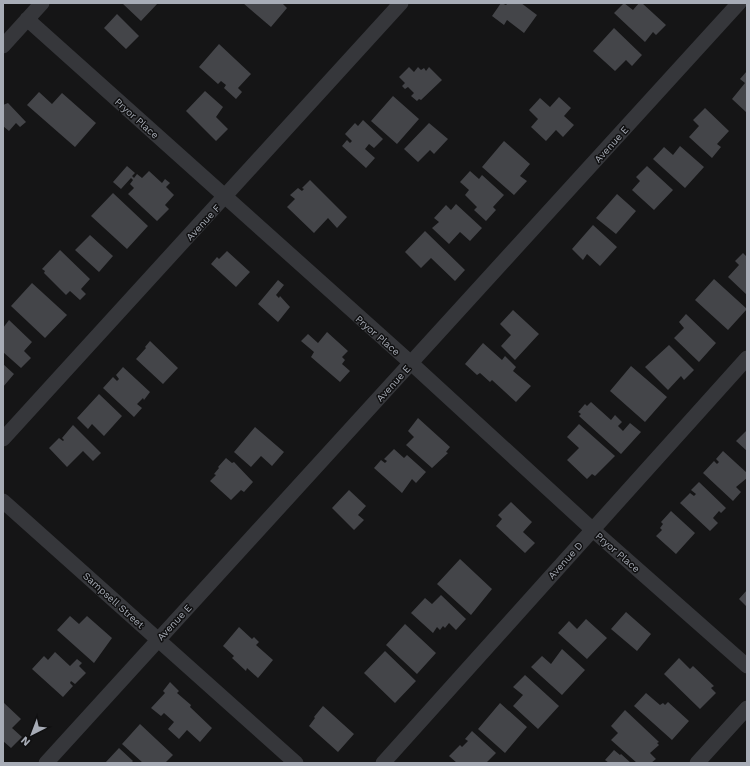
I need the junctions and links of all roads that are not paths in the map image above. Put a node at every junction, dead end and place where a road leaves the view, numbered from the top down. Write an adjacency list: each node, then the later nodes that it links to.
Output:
1 (42, 3): 4 (street)
2 (401, 3): 6 (street, Avenue F)
3 (738, 3): 8 (street, Avenue E)
4 (28, 19): 5 (street); 6 (street, Pryor Place)
5 (3, 46)
6 (225, 198): 8 (street, Pryor Place); 9 (street, Avenue F)
7 (747, 358): 11 (street, Avenue D)
8 (411, 363): 11 (street, Pryor Place); 12 (street, Avenue E)
9 (3, 439)
10 (3, 501): 12 (street, Sampsell Street)
11 (593, 530): 13 (street, Pryor Place); 17 (street, Avenue D)
12 (158, 639): 15 (street, Avenue E); 16 (street, Sampsell Street)
13 (747, 666)
14 (747, 708): 18 (street)
15 (46, 763)
16 (296, 763)
17 (383, 763)
18 (697, 763)

